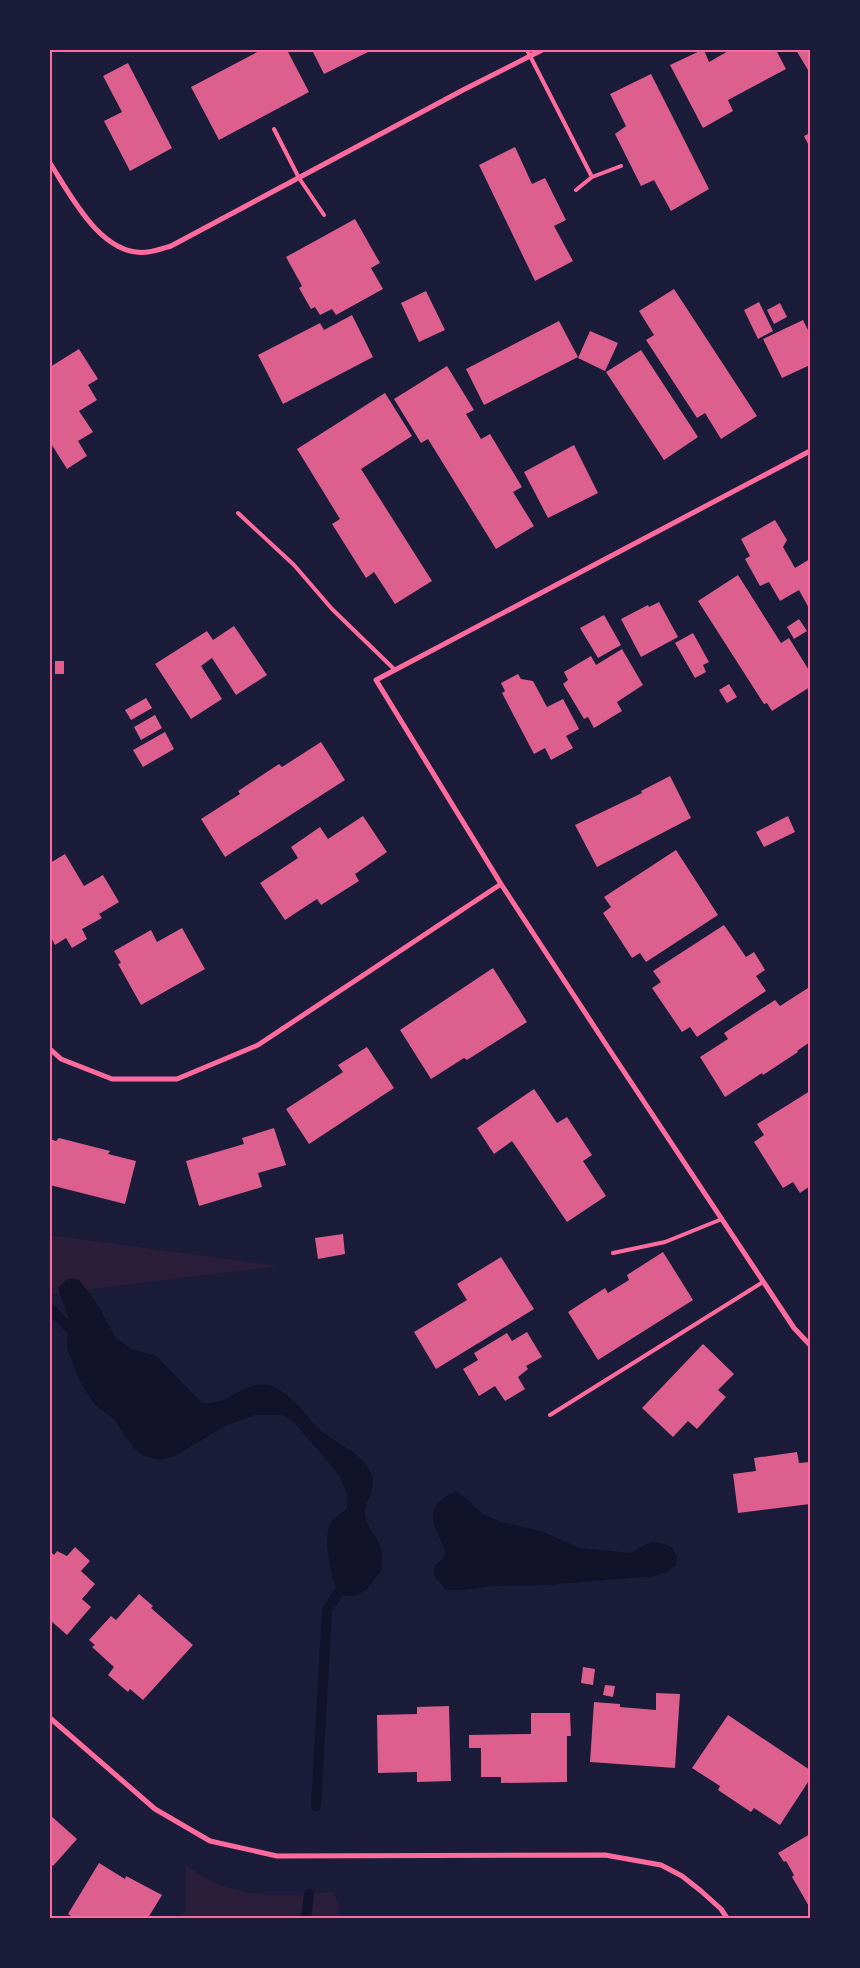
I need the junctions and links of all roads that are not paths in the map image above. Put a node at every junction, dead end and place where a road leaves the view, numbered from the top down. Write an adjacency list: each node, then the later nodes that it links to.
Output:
1 (527, 50): 3 (lane)
2 (542, 50): 3 (street)
3 (530, 56): 7 (lane); 8 (street)
4 (274, 129): 8 (lane)
5 (50, 163): 8 (street)
6 (621, 166): 7 (lane)
7 (592, 177): 9 (lane)
8 (299, 178): 10 (lane)
9 (576, 190)
10 (324, 215)
11 (810, 451): 13 (street)
12 (238, 513): 13 (lane)
13 (395, 670): 14 (street)
14 (501, 884): 15 (street); 16 (street)
15 (50, 1049)
16 (722, 1219): 17 (lane); 18 (street)
17 (613, 1253)
18 (764, 1282): 19 (street); 20 (lane)
19 (810, 1345)
20 (550, 1415)
21 (50, 1718): 22 (street)
22 (727, 1918)

